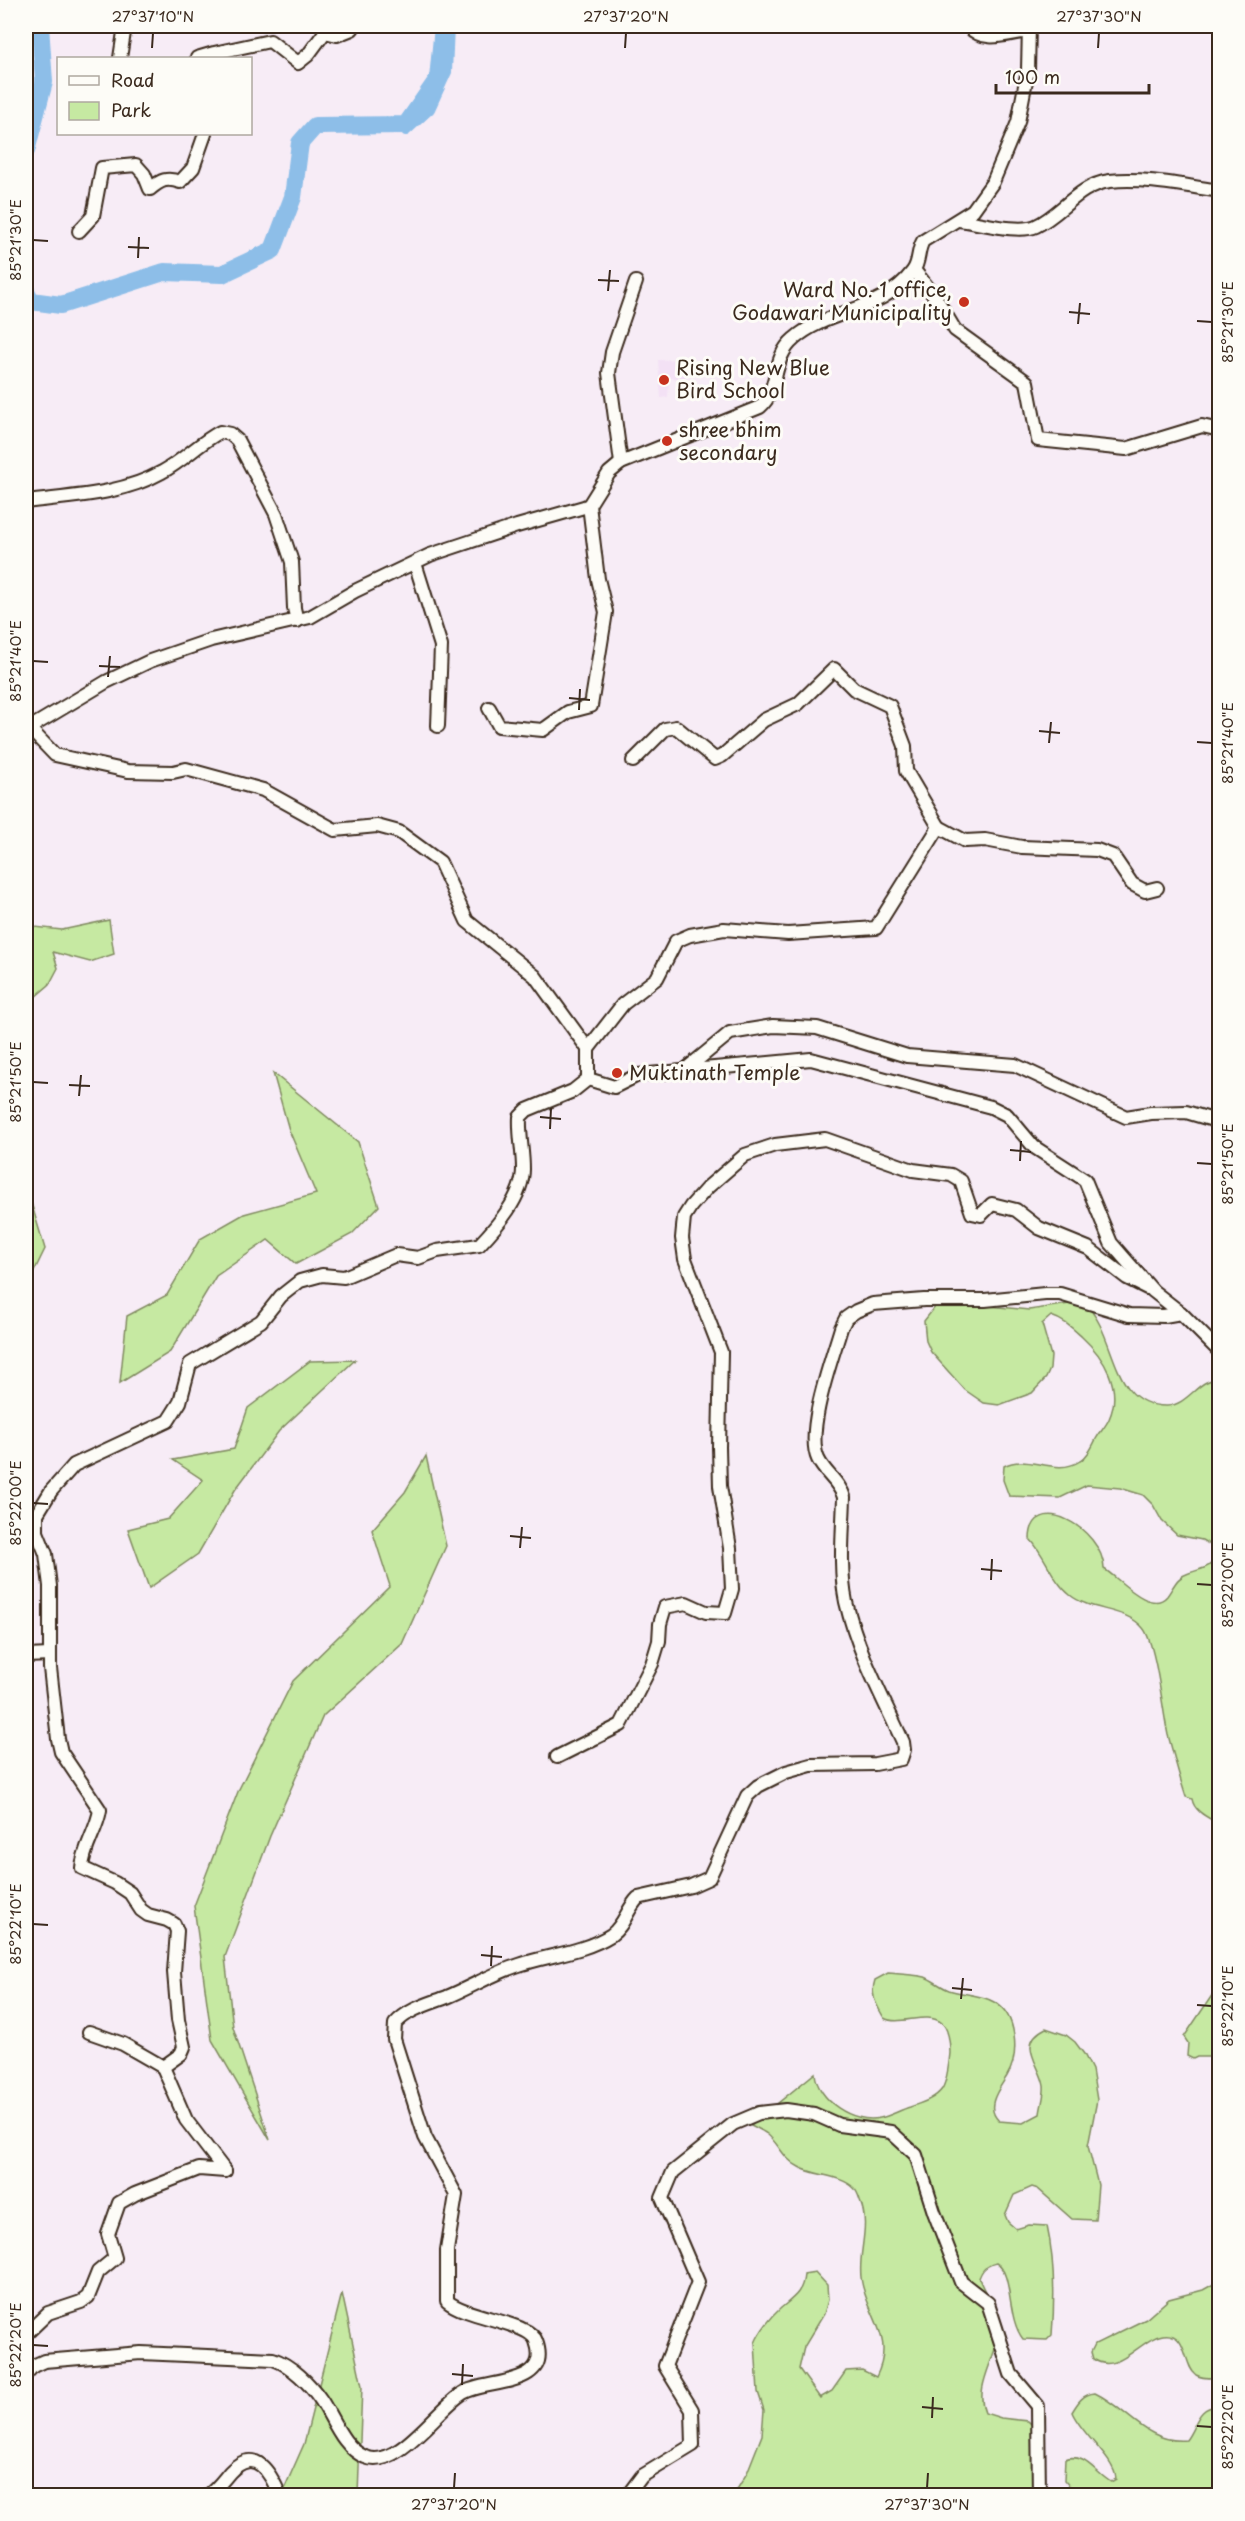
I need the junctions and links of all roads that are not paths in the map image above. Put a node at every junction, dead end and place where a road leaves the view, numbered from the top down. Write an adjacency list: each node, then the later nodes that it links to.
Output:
1 (125, 26): 6 (street)
2 (354, 26): 5 (street)
3 (968, 26): 4 (street)
4 (1028, 28): 9 (street)
5 (214, 56)
6 (120, 57)
7 (205, 135): 10 (street)
8 (1220, 191): 9 (street)
9 (959, 220): 11 (street)
10 (79, 231)
11 (914, 270): 13 (street); 14 (street)
12 (636, 282): 14 (street)
13 (1220, 430)
14 (621, 463): 16 (street)
15 (26, 502): 18 (street)
16 (589, 504): 17 (street); 19 (street)
17 (416, 563): 18 (street); 20 (street)
18 (297, 621): 21 (street)
19 (489, 708)
20 (438, 726)
21 (27, 729): 25 (street)
22 (633, 761): 23 (street)
23 (939, 827): 24 (street); 25 (street)
24 (1157, 888)
25 (588, 1049): 27 (street)
26 (685, 1070): 27 (street); 28 (street); 29 (street)
27 (588, 1078): 32 (street)
28 (1220, 1122)
29 (1153, 1291): 30 (street); 34 (street)
30 (1181, 1314): 31 (street); 38 (street)
31 (1220, 1352)
32 (50, 1655): 33 (street); 36 (street)
33 (26, 1656)
34 (557, 1757)
35 (89, 2032): 36 (street)
36 (163, 2067): 37 (street)
37 (26, 2334)
38 (26, 2374)
39 (207, 2496): 40 (street)
40 (280, 2496)
41 (627, 2496): 42 (street)
42 (1039, 2496)

